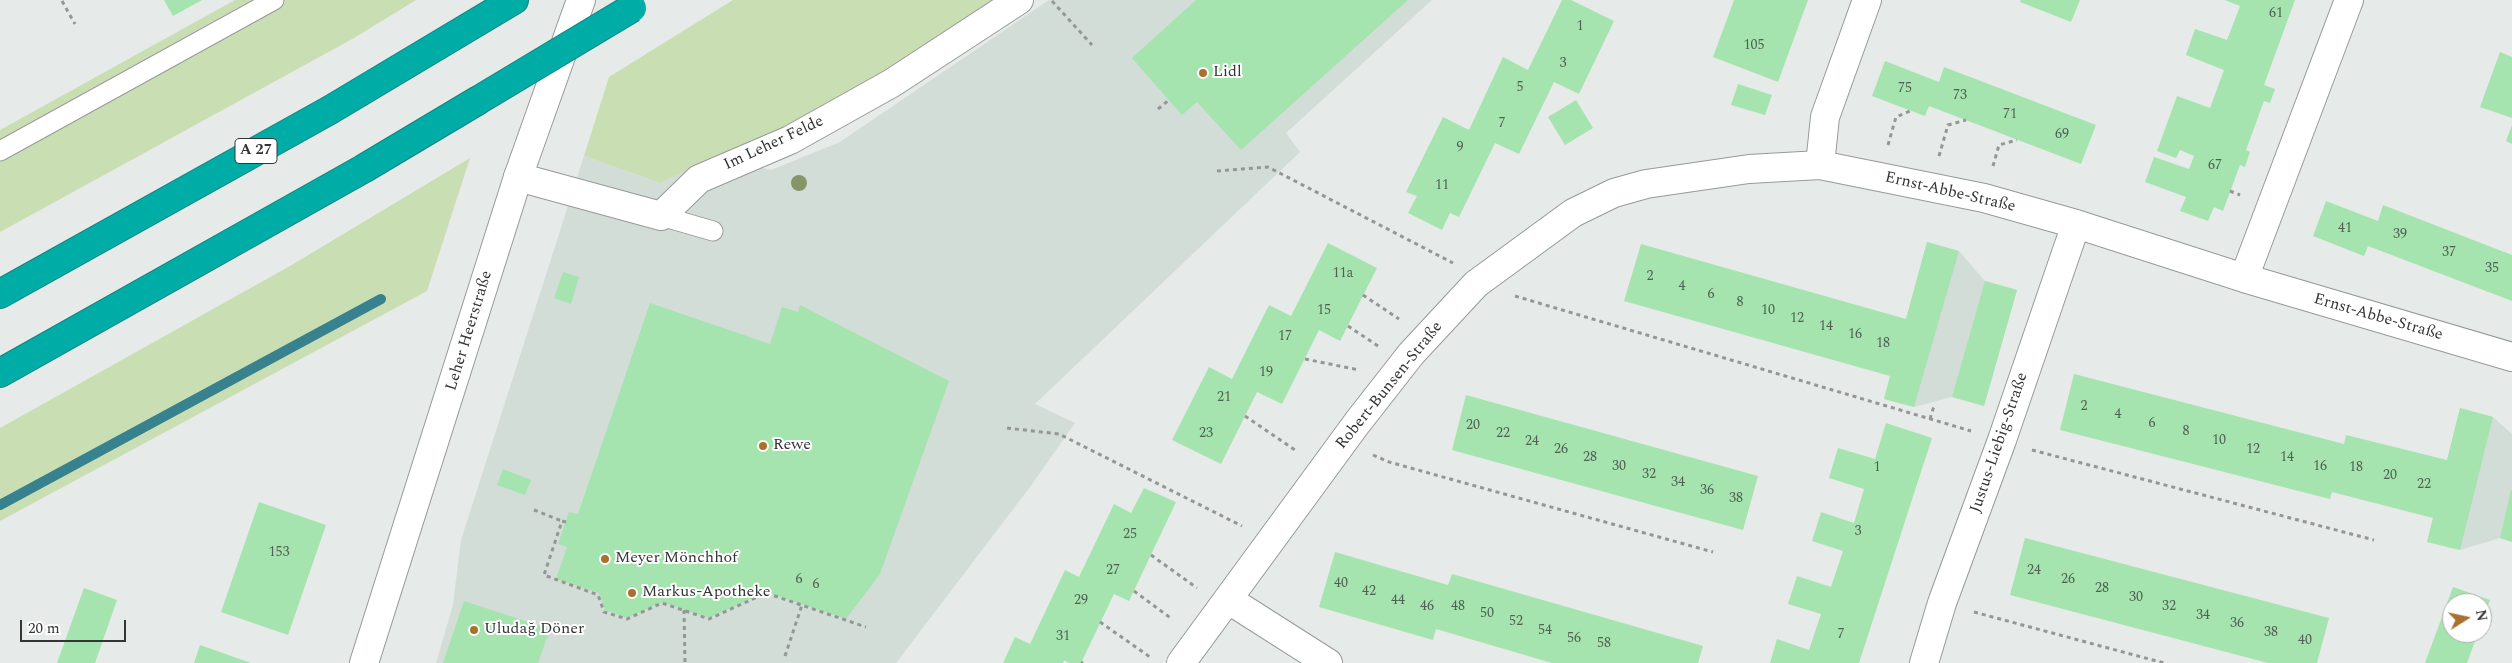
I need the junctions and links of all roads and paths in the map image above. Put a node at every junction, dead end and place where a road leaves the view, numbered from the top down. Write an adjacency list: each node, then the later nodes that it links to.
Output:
1 (61, 0): 10 (path)
2 (274, 0): 17 (lane)
3 (580, 0): 20 (street, Leher Heerstraße)
4 (1019, 0): 24 (street, Im Leher Felde)
5 (1050, 0): 11 (path)
6 (1867, 0): 18 (street)
7 (2349, 0): 27 (street)
8 (511, 1): 29 (highway, A 27)
9 (638, 4): 34 (highway, bridge)
10 (75, 24)
11 (1092, 45)
12 (1169, 100): 13 (path)
13 (1158, 109)
14 (1910, 110): 21 (path)
15 (1966, 120): 22 (path)
16 (2017, 140): 23 (path)
17 (0, 151)
18 (1820, 165): 21 (street, Ernst-Abbe-Straße); 28 (street, Robert-Bunsen-Straße)
19 (1217, 171): 28 (path)
20 (518, 177): 24 (street); 58 (street, Leher Heerstraße)
21 (1879, 177): 22 (street, Ernst-Abbe-Straße)
22 (1930, 188): 23 (street, Ernst-Abbe-Straße)
23 (1984, 198): 25 (street, Ernst-Abbe-Straße)
24 (661, 216): 26 (lane)
25 (2076, 224): 27 (street, Ernst-Abbe-Straße); 40 (street, Justus-Liebig-Straße)
26 (713, 232)
27 (2244, 278): 32 (street, Ernst-Abbe-Straße)
28 (1479, 281): 31 (street, Robert-Bunsen-Straße); 38 (path)
29 (0, 294)
30 (1363, 295): 31 (path)
31 (1427, 336): 35 (street, Robert-Bunsen-Straße)
32 (2512, 357)
33 (1305, 359): 35 (path)
34 (0, 373)
35 (1390, 381): 41 (street, Robert-Bunsen-Straße)
36 (1934, 406): 38 (path)
37 (1245, 416): 42 (path)
38 (1930, 419): 40 (path)
39 (1007, 428): 44 (path)
40 (2002, 440): 45 (path); 50 (street, Justus-Liebig-Straße)
41 (1342, 443): 42 (street, Robert-Bunsen-Straße); 46 (path)
42 (1323, 469): 44 (street, Robert-Bunsen-Straße)
43 (534, 510): 52 (path)
44 (1270, 540): 49 (street, Robert-Bunsen-Straße)
45 (2374, 540)
46 (1713, 552)
47 (1151, 555): 49 (path)
48 (1134, 591): 55 (path)
49 (1226, 603): 55 (street, Robert-Bunsen-Straße); 61 (street)
50 (1942, 603): 62 (street, Justus-Liebig-Straße); 63 (path)
51 (802, 605): 52 (path); 54 (path); 56 (path)
52 (684, 610): 59 (path)
53 (1100, 622): 57 (path)
54 (866, 627)
55 (1198, 640): 60 (street, Robert-Bunsen-Straße)
56 (785, 656)
57 (1151, 657)
58 (364, 663)
59 (685, 663)
60 (1181, 663)
61 (1328, 663)
62 (1924, 663)
63 (2164, 663)

